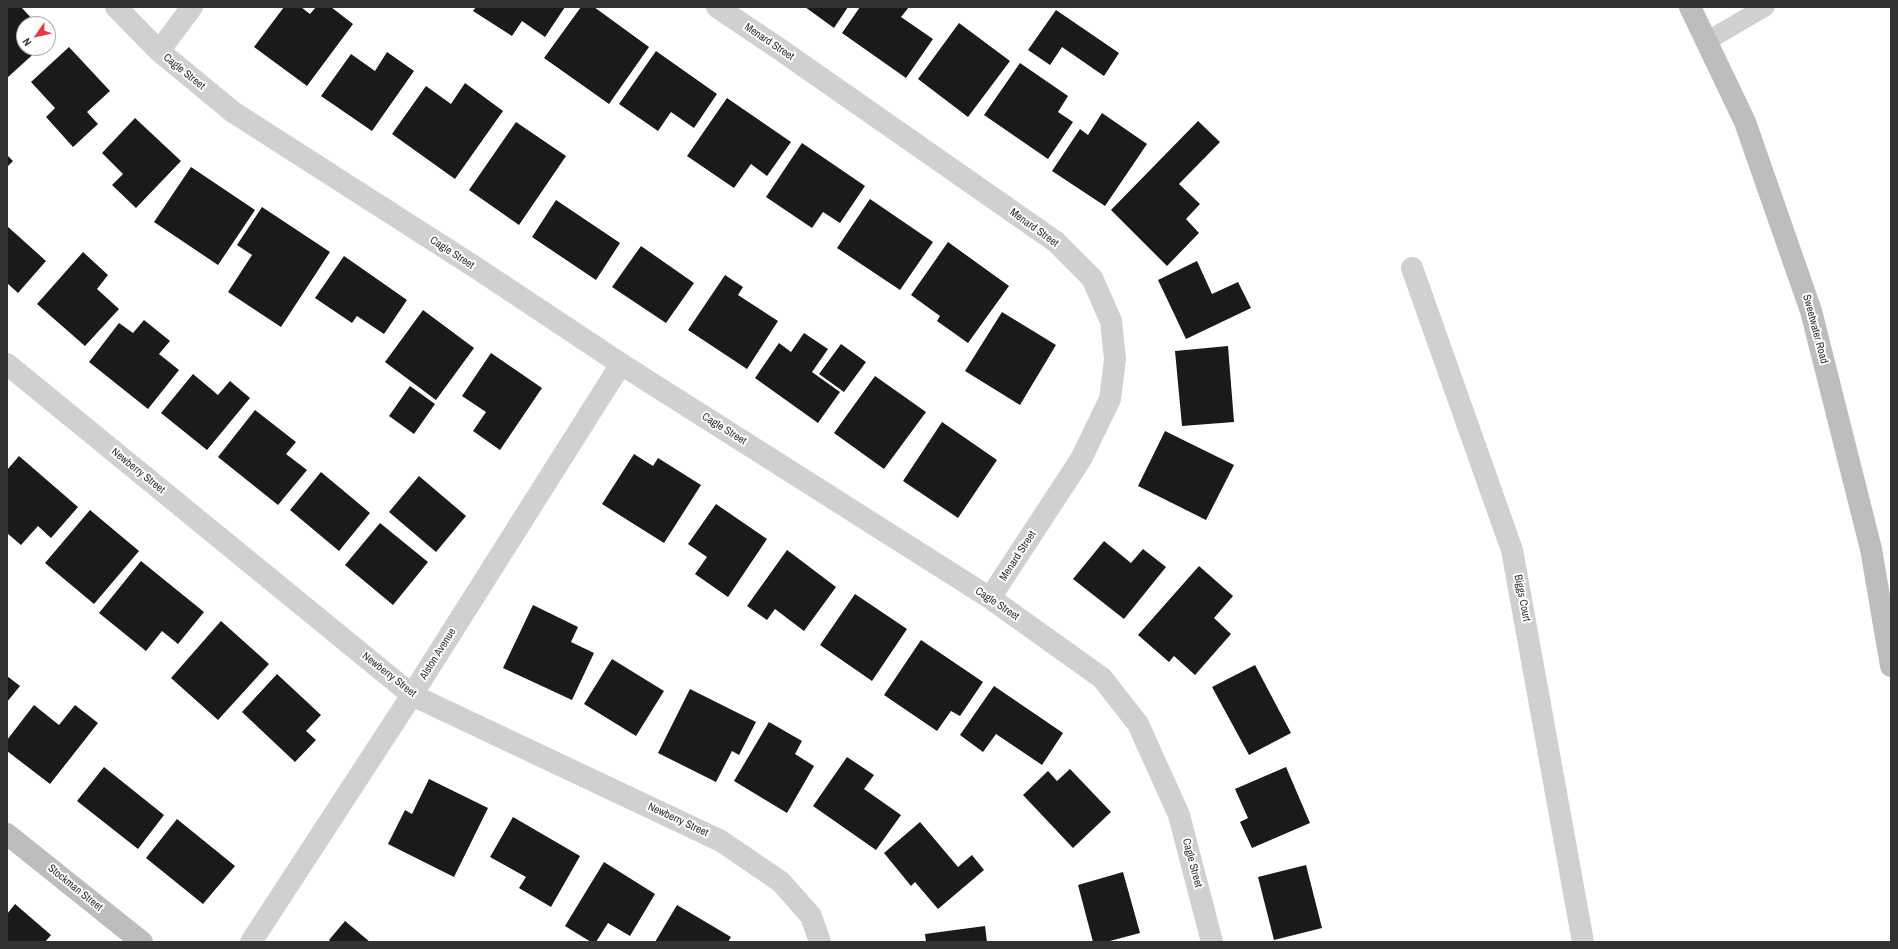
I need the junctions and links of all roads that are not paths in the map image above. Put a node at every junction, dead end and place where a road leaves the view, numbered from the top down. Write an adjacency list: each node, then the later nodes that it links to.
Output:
1 (116, 7): 7 (street, Cagle Street)
2 (192, 7): 7 (street)
3 (717, 7): 11 (street, Menard Street)
4 (1690, 7): 6 (main road, Sweetwater Road)
5 (1765, 7): 6 (lane)
6 (1708, 41): 12 (main road, Sweetwater Road)
7 (159, 51): 10 (street, Cagle Street)
8 (1412, 268): 19 (street, Biggs Court)
9 (7, 364): 13 (street, Newberry Street)
10 (621, 364): 11 (street, Cagle Street); 13 (street, Alston Avenue)
11 (990, 598): 18 (street, Cagle Street)
12 (1891, 666)
13 (412, 695): 16 (street, Alston Avenue); 17 (street, Newberry Street)
14 (7, 834): 15 (main road, Stockman Street)
15 (142, 942)
16 (251, 942)
17 (820, 942)
18 (1212, 942)
19 (1583, 942)

